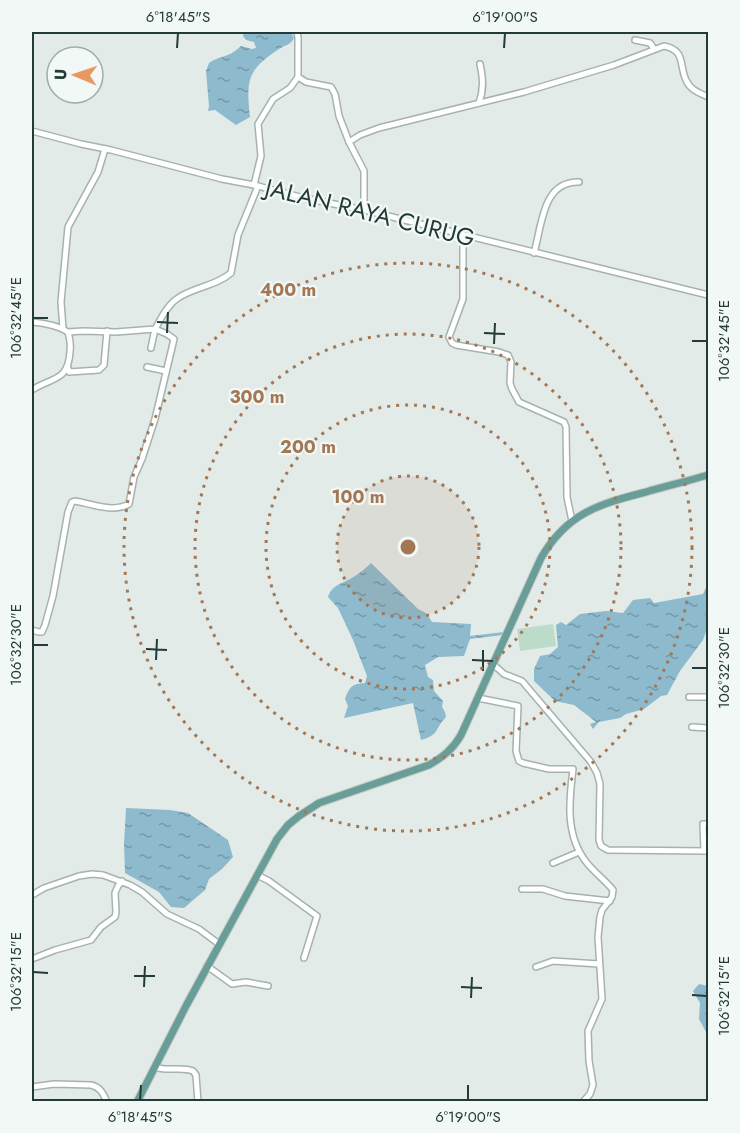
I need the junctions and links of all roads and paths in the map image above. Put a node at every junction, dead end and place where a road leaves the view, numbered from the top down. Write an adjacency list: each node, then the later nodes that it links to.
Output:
1 (297, 32): 5 (street)
2 (635, 40): 3 (street)
3 (654, 49): 6 (street); 7 (street)
4 (480, 64): 7 (street)
5 (298, 77): 9 (street); 12 (street)
6 (708, 98)
7 (479, 103): 9 (street)
8 (32, 131): 10 (street, JALAN RAYA CURUG)
9 (349, 142): 13 (street)
10 (105, 149): 12 (street, JALAN RAYA CURUG); 19 (street)
11 (579, 182): 15 (street)
12 (256, 185): 13 (street, JALAN RAYA CURUG); 18 (street)
13 (364, 210): 14 (street, JALAN RAYA CURUG)
14 (463, 236): 15 (street, JALAN RAYA CURUG); 27 (street)
15 (534, 253): 16 (street, JALAN RAYA CURUG)
16 (708, 295)
17 (32, 322): 19 (street)
18 (155, 329): 20 (street); 21 (street); 24 (street)
19 (65, 331): 20 (street); 23 (street)
20 (107, 331): 23 (street)
21 (151, 348)
22 (147, 367): 24 (street)
23 (68, 368): 25 (street)
24 (166, 372): 28 (street)
25 (32, 390)
26 (708, 475): 27 (main road)
27 (572, 521): 29 (main road)
28 (32, 630)
29 (493, 664): 32 (main road); 36 (street)
30 (689, 697): 31 (street)
31 (708, 697)
32 (478, 698): 37 (street); 39 (main road)
33 (692, 727): 34 (street)
34 (708, 728)
35 (708, 824): 36 (street)
36 (706, 851)
37 (579, 852): 38 (street); 43 (street)
38 (554, 862)
39 (257, 875): 44 (main road); 45 (street)
40 (122, 881): 42 (street); 44 (street); 46 (street)
41 (522, 889): 43 (street)
42 (32, 895)
43 (610, 901): 47 (street)
44 (219, 944): 48 (main road)
45 (304, 958)
46 (32, 959)
47 (599, 964): 49 (street); 56 (street)
48 (207, 966): 50 (street); 51 (main road)
49 (536, 967)
50 (267, 986)
51 (155, 1067): 54 (main road); 55 (street)
52 (32, 1087): 53 (street)
53 (107, 1101)
54 (137, 1101)
55 (198, 1101)
56 (584, 1101)

